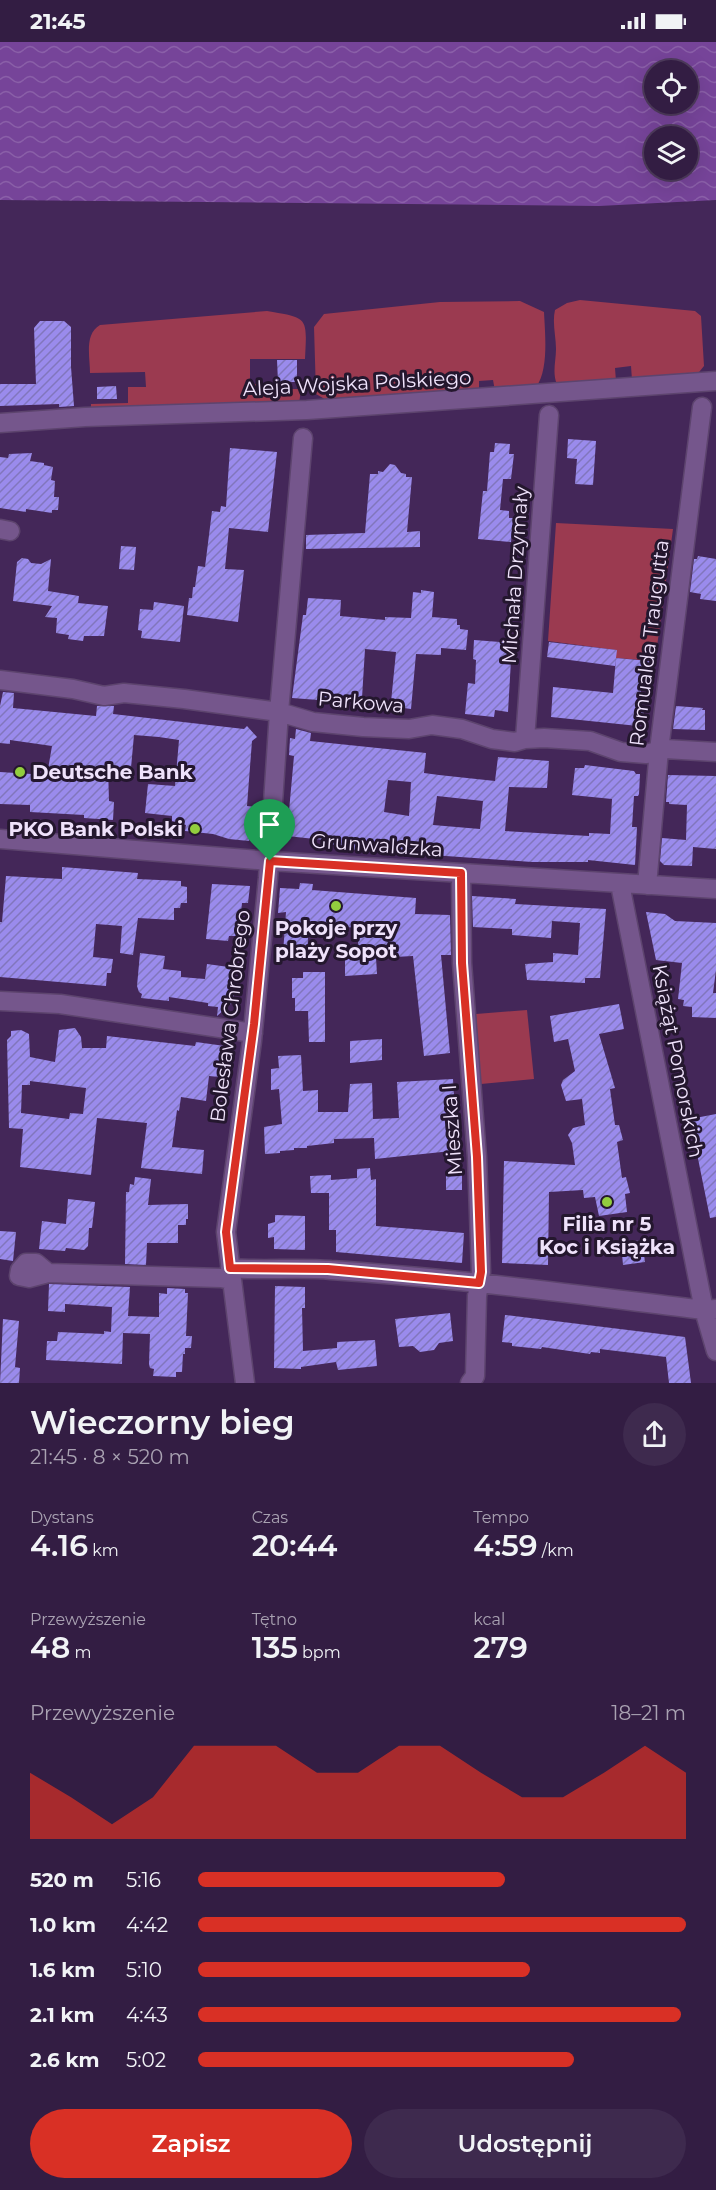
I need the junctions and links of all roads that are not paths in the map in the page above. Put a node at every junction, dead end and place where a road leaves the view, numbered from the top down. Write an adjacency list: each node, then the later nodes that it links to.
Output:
1 (716, 381): 4 (street, Aleja Wojska Polskiego)
2 (702, 407): 9 (street, Romualda Traugutta)
3 (549, 416): 8 (street, Michała Drzymały)
4 (0, 423)
5 (303, 438): 7 (street, Bolesława Chrobrego)
6 (0, 680): 7 (street, Parkowa)
7 (279, 712): 8 (street, Parkowa); 12 (street, Bolesława Chrobrego)
8 (525, 739): 9 (street, Parkowa)
9 (659, 750): 10 (street, Parkowa); 15 (street, Romualda Traugutta)
10 (716, 752)
11 (0, 839): 12 (street, Grunwaldzka)
12 (270, 861): 13 (street, Grunwaldzka); 18 (street, Bolesława Chrobrego)
13 (461, 873): 14 (street, Grunwaldzka); 21 (street, Mieszka I)
14 (620, 884): 15 (street, Grunwaldzka); 22 (street, Książąt Pomorskich)
15 (647, 885): 16 (street, Grunwaldzka)
16 (716, 889)
17 (0, 1000): 18 (street)
18 (253, 1033): 20 (street, Bolesława Chrobrego)
19 (48, 1273): 20 (street)
20 (231, 1274): 21 (street); 24 (street, Bolesława Chrobrego)
21 (479, 1283): 22 (street); 25 (street, Mieszka I)
22 (710, 1309): 23 (street, Książąt Pomorskich)
23 (716, 1351)
24 (245, 1383)
25 (470, 1383)

